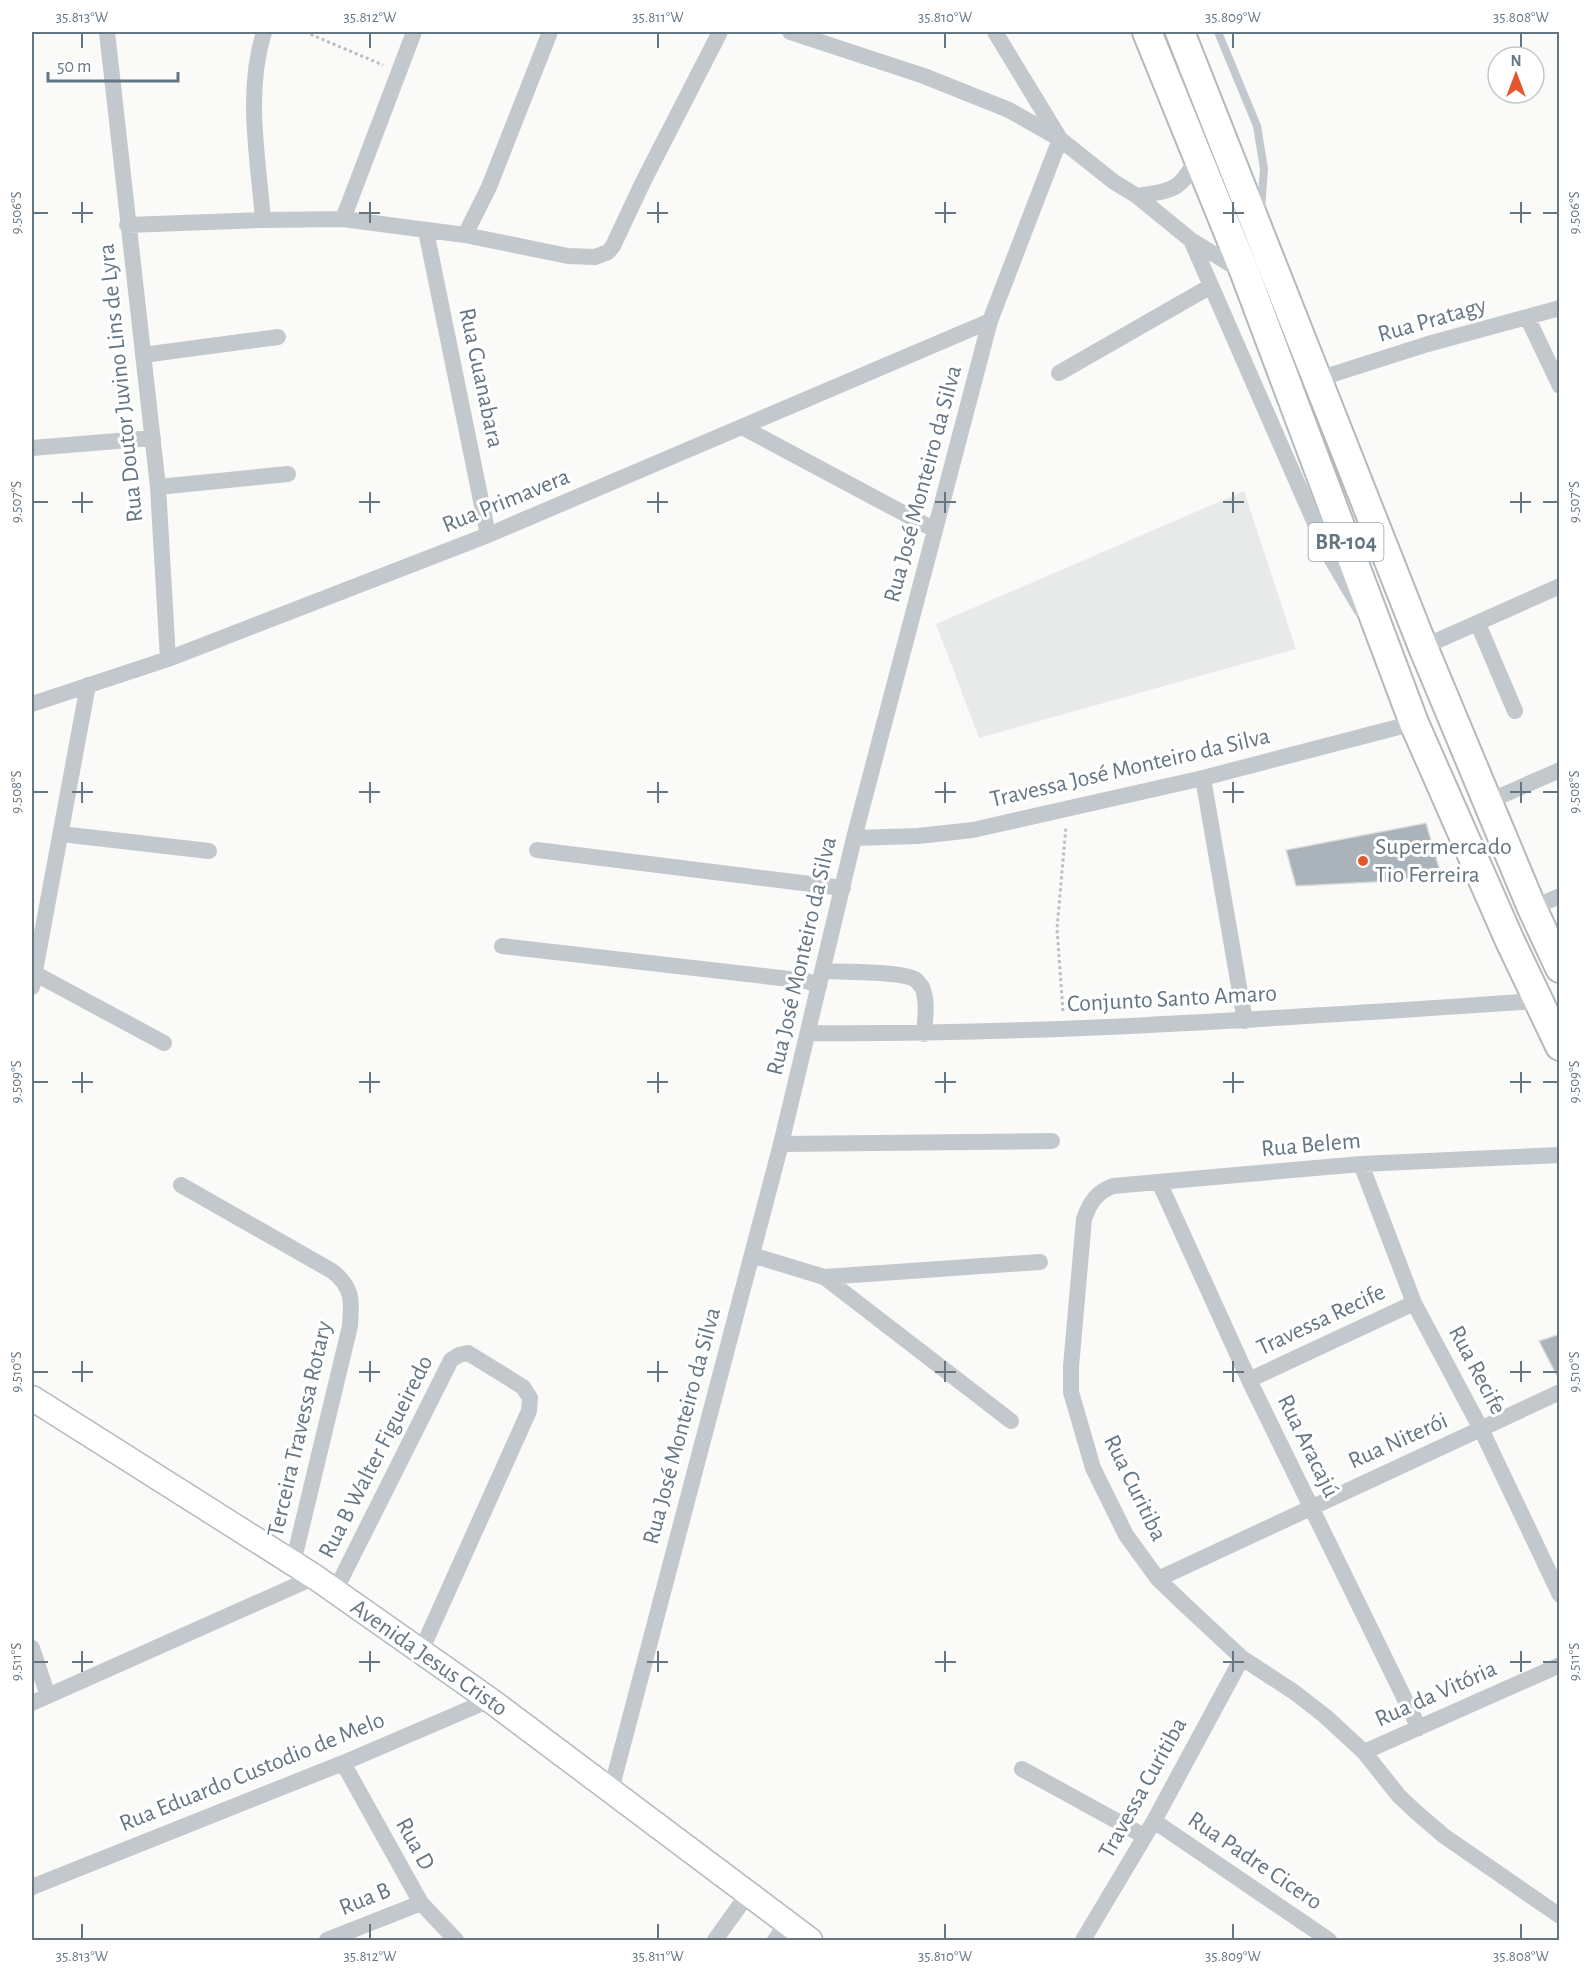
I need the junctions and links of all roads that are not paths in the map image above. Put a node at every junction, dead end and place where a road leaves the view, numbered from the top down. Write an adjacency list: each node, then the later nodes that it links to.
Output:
1 (107, 32): 16 (street, Rua Doutor Juvino Lins de Lyra)
2 (264, 32): 15 (street)
3 (414, 32): 14 (street)
4 (550, 32): 19 (street)
5 (720, 32): 19 (street)
6 (790, 32): 11 (street)
7 (995, 32): 11 (street)
8 (1147, 32): 12 (highway, BR-104)
9 (1180, 32): 18 (highway, BR-104)
10 (1218, 32): 18 (lane)
11 (1060, 139): 13 (street); 25 (street, Rua José Monteiro da Silva)
12 (1198, 157): 13 (street); 21 (highway, BR-104)
13 (1137, 196): 20 (street)
14 (343, 219): 15 (street); 17 (street)
15 (263, 220): 16 (street)
16 (127, 225): 27 (street, Rua Doutor Juvino Lins de Lyra)
17 (426, 231): 19 (street); 37 (street, Rua Guanabara)
18 (1258, 231): 29 (highway, BR-104)
19 (465, 236)
20 (1191, 240): 21 (street); 22 (street)
21 (1245, 273): 40 (highway, BR-104)
22 (1211, 286): 28 (street); 40 (street)
23 (1560, 308): 24 (street, Rua Pratagy)
24 (1527, 318): 29 (street, Rua Pratagy); 30 (street)
25 (990, 321): 31 (street, Rua Primavera); 36 (street, Rua José Monteiro da Silva)
26 (278, 337): 27 (street)
27 (143, 355): 32 (street, Rua Doutor Juvino Lins de Lyra)
28 (1059, 373)
29 (1318, 379): 41 (highway, BR-104)
30 (1560, 386)
31 (742, 427): 36 (street); 37 (street, Rua Primavera)
32 (153, 438): 33 (street); 35 (street, Rua Doutor Juvino Lins de Lyra)
33 (32, 448)
34 (288, 474): 35 (street)
35 (159, 487): 42 (street, Rua Doutor Juvino Lins de Lyra)
36 (935, 530): 51 (street, Rua José Monteiro da Silva)
37 (488, 535): 42 (street, Rua Primavera)
38 (1560, 586): 39 (street)
39 (1478, 624): 41 (street); 45 (street)
40 (1379, 630): 46 (highway, BR-104)
41 (1423, 647): 49 (highway, BR-104)
42 (168, 659): 43 (street, Rua Primavera)
43 (88, 685): 44 (street, Rua Primavera); 50 (street)
44 (32, 704)
45 (1515, 711)
46 (1413, 723): 48 (street, Travessa José Monteiro da Silva); 61 (highway, BR-104)
47 (1560, 770): 49 (street)
48 (1203, 778): 51 (street, Travessa José Monteiro da Silva); 62 (street)
49 (1487, 801): 56 (highway, BR-104)
50 (61, 834): 53 (street); 60 (street)
51 (854, 838): 54 (street, Rua José Monteiro da Silva)
52 (537, 850): 54 (street)
53 (208, 851)
54 (843, 888): 59 (street, Rua José Monteiro da Silva)
55 (1560, 896): 56 (street)
56 (1532, 908): 58 (highway, BR-104)
57 (502, 946): 59 (street)
58 (1560, 968)
59 (821, 979): 63 (street, Rua José Monteiro da Silva); 64 (street)
60 (33, 980): 65 (street)
61 (1538, 1002): 62 (street, Conjunto Santo Amaro); 66 (highway, BR-104)
62 (1245, 1021): 64 (street, Conjunto Santo Amaro)
63 (808, 1033): 64 (street, Conjunto Santo Amaro); 68 (street, Rua José Monteiro da Silva)
64 (924, 1034)
65 (164, 1043)
66 (1560, 1046)
67 (1052, 1142): 68 (street)
68 (781, 1144): 74 (street, Rua José Monteiro da Silva)
69 (1560, 1155): 70 (street, Rua Belem)
70 (1361, 1164): 71 (street, Rua Belem); 77 (street, Rua Recife)
71 (1159, 1182): 73 (street, Rua Belem); 78 (street, Rua Aracajú)
72 (181, 1185): 84 (street, Terceira Travessa Rotary)
73 (1084, 1219): 85 (street, Rua Curitiba)
74 (752, 1255): 76 (street); 99 (street, Rua José Monteiro da Silva)
75 (1040, 1262): 76 (street)
76 (824, 1277): 81 (street)
77 (1414, 1303): 78 (street, Travessa Recife); 82 (street, Rua Recife)
78 (1249, 1380): 83 (street, Rua Aracajú)
79 (1560, 1392): 82 (street, Rua Niterói)
80 (32, 1398): 84 (main road, Avenida Jesus Cristo)
81 (1011, 1421)
82 (1481, 1429): 83 (street, Rua Niterói); 87 (street, Rua Recife)
83 (1311, 1506): 85 (street, Rua Niterói); 95 (street, Rua Aracajú)
84 (293, 1563): 86 (main road, Avenida Jesus Cristo)
85 (1158, 1579): 90 (street, Rua Curitiba)
86 (325, 1584): 89 (main road, Avenida Jesus Cristo); 89 (street, Rua B Walter Figueiredo); 92 (street)
87 (1560, 1595)
88 (32, 1648): 92 (street)
89 (421, 1651): 93 (main road, Avenida Jesus Cristo)
90 (1242, 1658): 96 (street, Rua Curitiba); 100 (street, Travessa Curitiba)
91 (1560, 1665): 95 (street, Rua da Vitória)
92 (48, 1696): 94 (street)
93 (490, 1700): 97 (street, Rua Eduardo Custodio de Melo); 99 (main road, Avenida Jesus Cristo)
94 (32, 1703)
95 (1419, 1728): 96 (street, Rua da Vitória)
96 (1364, 1752): 105 (street, Rua Curitiba)
97 (343, 1762): 102 (street, Rua Eduardo Custodio de Melo); 104 (street, Rua D)
98 (1023, 1769): 101 (street)
99 (611, 1790): 103 (main road, Avenida Jesus Cristo)
100 (1154, 1821): 101 (street, Travessa Curitiba); 112 (street, Rua Padre Cicero)
101 (1144, 1836): 111 (street, Travessa Curitiba)
102 (32, 1887)
103 (748, 1894): 106 (main road, Avenida Jesus Cristo); 109 (street)
104 (421, 1903): 107 (street, Rua B); 108 (street, Rua D)
105 (1560, 1916)
106 (781, 1932): 110 (main road, Avenida Jesus Cristo)
107 (327, 1941)
108 (456, 1941)
109 (715, 1941)
110 (810, 1941)
111 (1083, 1941)
112 (1329, 1941)

